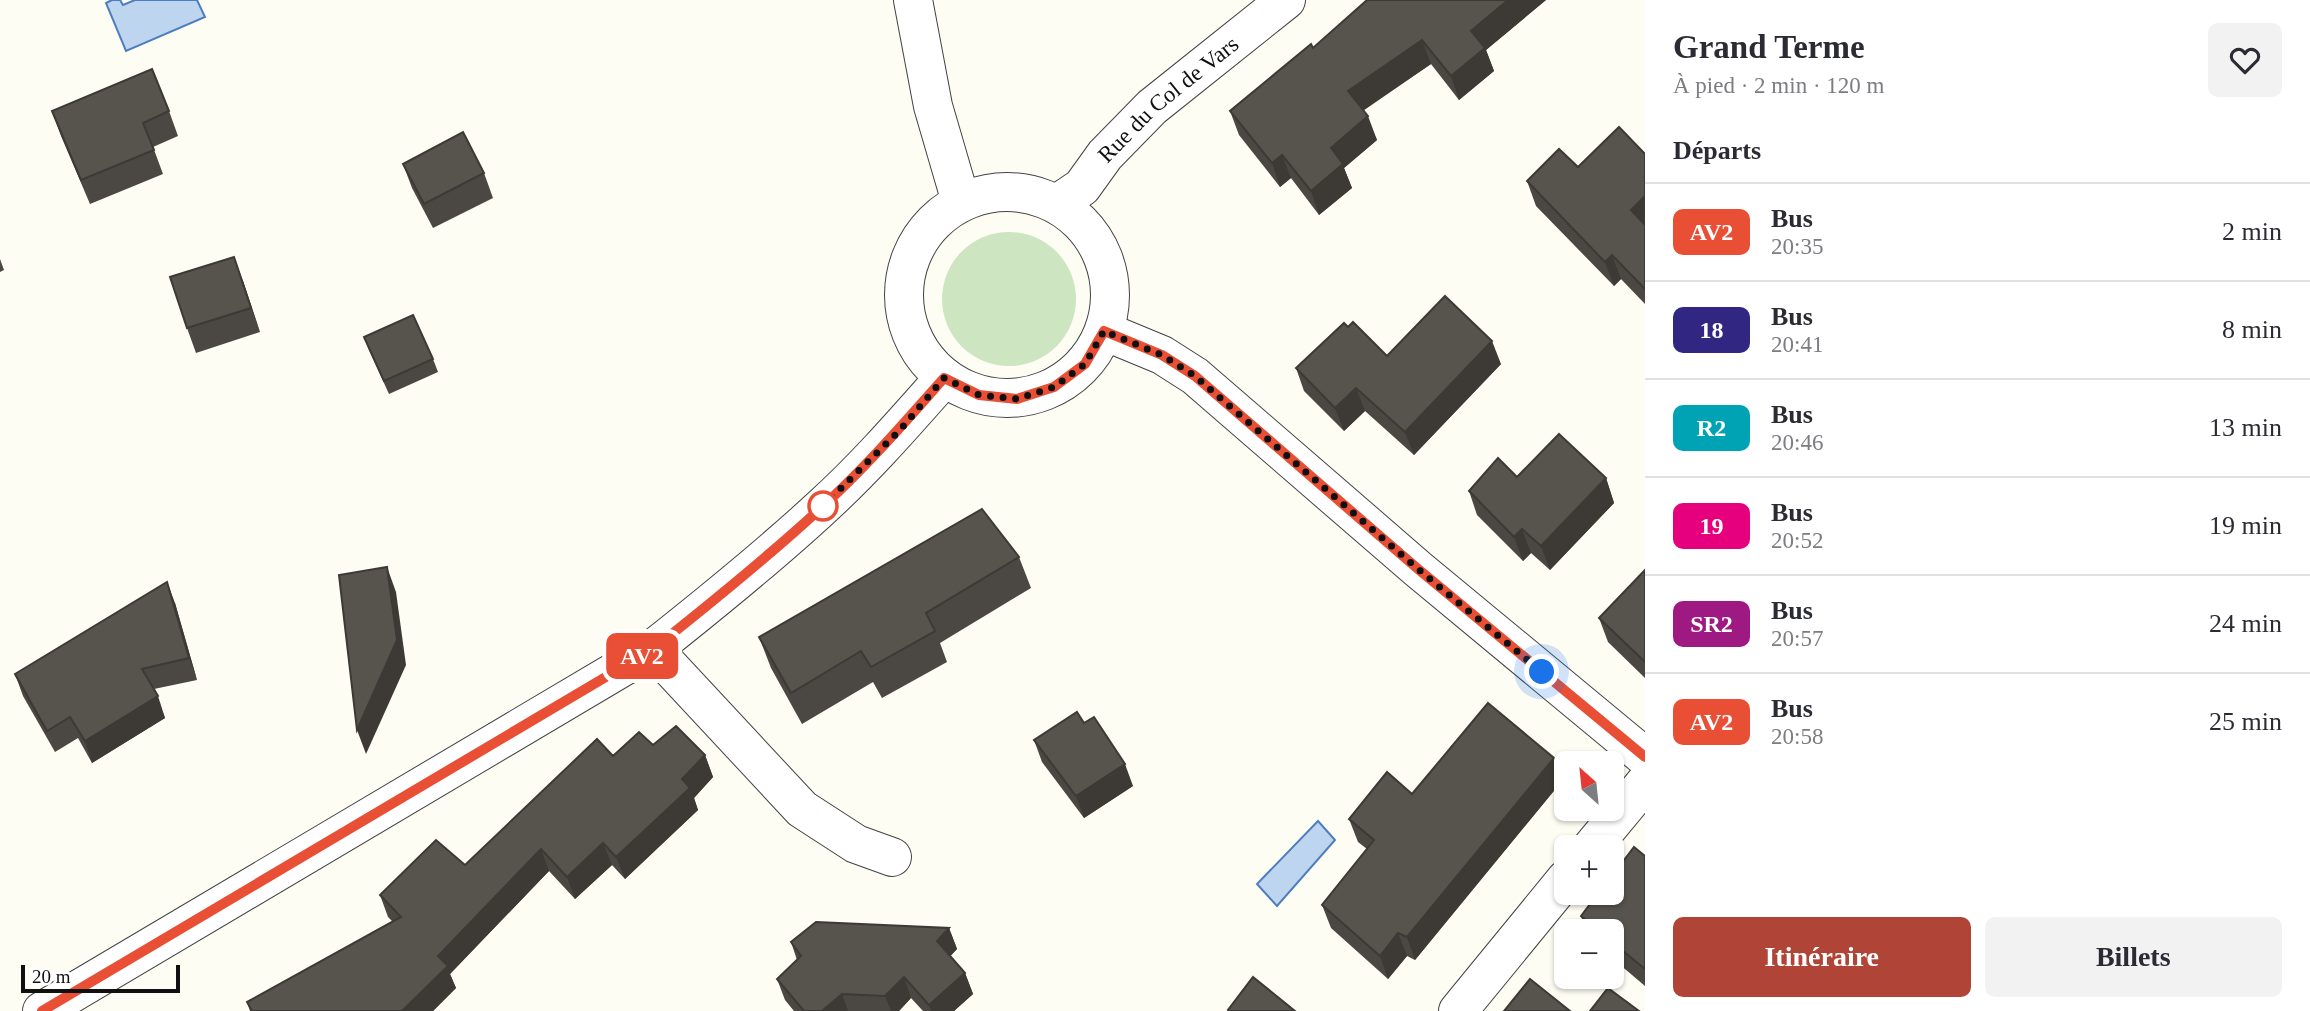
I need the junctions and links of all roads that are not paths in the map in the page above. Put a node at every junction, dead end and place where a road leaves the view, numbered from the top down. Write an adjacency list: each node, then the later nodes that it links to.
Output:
1 (913, 0): 3 (street)
2 (1286, 0): 4 (street, Rue du Col de Vars)
3 (961, 202): 4 (street); 6 (street)
4 (1057, 204): 5 (street)
5 (1104, 331): 6 (street); 8 (street)
6 (944, 378): 7 (street)
7 (653, 649): 11 (street); 13 (street)
8 (1645, 757)
9 (1645, 783): 10 (street)
10 (1602, 835)
11 (892, 857)
12 (1554, 894): 14 (street)
13 (53, 1008)
14 (1458, 1011)

